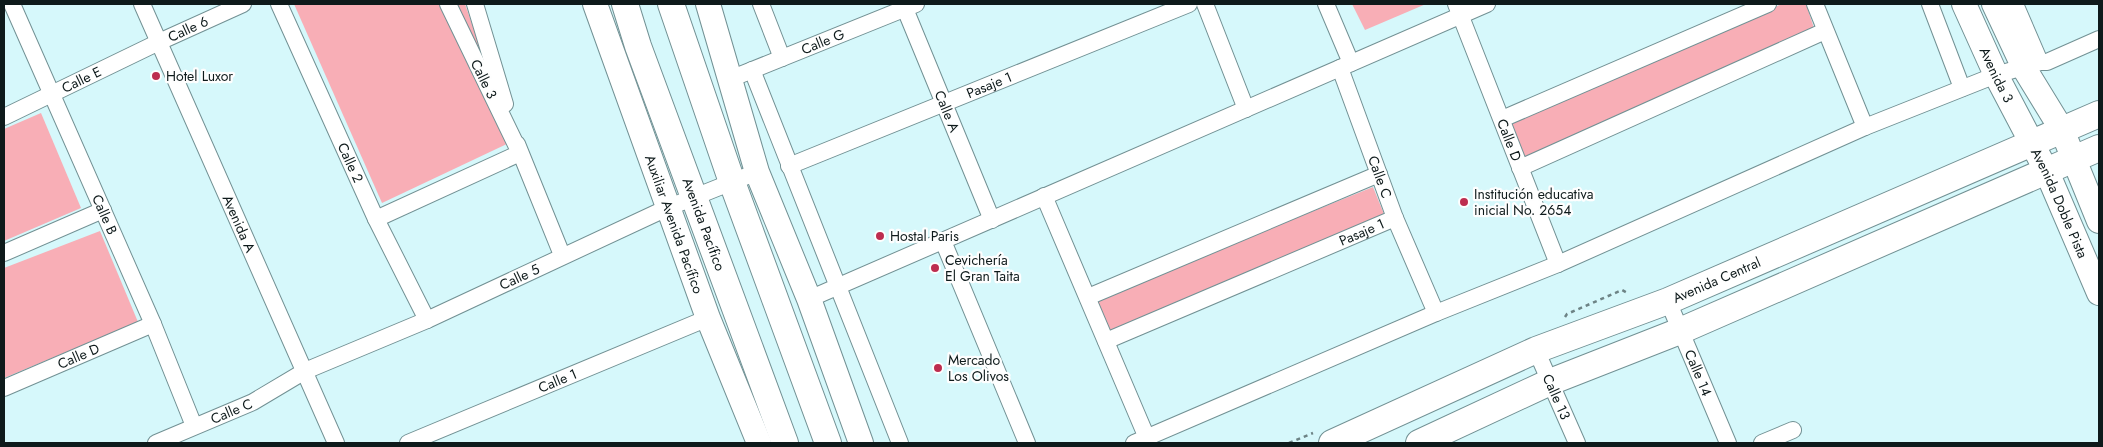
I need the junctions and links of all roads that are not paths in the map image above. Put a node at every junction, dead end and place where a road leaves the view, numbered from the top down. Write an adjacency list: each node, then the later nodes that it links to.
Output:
1 (12, 4): 34 (street, Calle B)
2 (142, 4): 26 (street, Avenida A)
3 (243, 4): 26 (street, Calle 6)
4 (280, 4): 57 (street, Calle 2)
5 (448, 4): 44 (street, Calle 3)
6 (476, 4): 44 (street, Calle 3)
7 (595, 4): 54 (main road, Auxiliar Avenida Pacífico)
8 (625, 4): 53 (main road, Avenida Pacífico)
9 (671, 4): 51 (main road)
10 (708, 4): 32 (main road)
11 (761, 4): 27 (street)
12 (1189, 4): 35 (street, Pasaje 1)
13 (1205, 4): 36 (street)
14 (1326, 4): 28 (street)
15 (1487, 4): 23 (street)
16 (1768, 4): 39 (street)
17 (1815, 4): 24 (street)
18 (1930, 4): 33 (street)
19 (1964, 4): 31 (main road, Avenida 3)
20 (1994, 4): 29 (main road, Avenida 3)
21 (2015, 4): 29 (street)
22 (908, 5): 27 (street, Calle G); 35 (street, Calle A)
23 (1458, 9): 28 (street); 39 (street, Calle D)
24 (1825, 31): 40 (street); 47 (street)
25 (2099, 39): 29 (street)
26 (159, 42): 34 (street, Calle E); 76 (street, Avenida A)
27 (782, 58): 30 (street, Calle G)
28 (1346, 65): 36 (street); 50 (street, Calle C)
29 (2032, 65): 31 (street); 41 (main road, Avenida 3)
30 (752, 70): 32 (street, Calle G); 46 (street)
31 (1996, 75): 33 (street); 42 (main road, Avenida 3)
32 (730, 79): 48 (main road)
33 (1962, 88): 40 (street)
34 (52, 94): 38 (street, Calle E); 55 (street, Calle B)
35 (944, 103): 46 (street, Pasaje 1); 58 (street, Calle A)
36 (1246, 109): 52 (street)
37 (2099, 114): 41 (main road, Avenida Central)
38 (4, 117)
39 (1502, 119): 47 (street, Calle D)
40 (1865, 127): 63 (street)
41 (2062, 130): 42 (main road, Avenida Central); 45 (main road, Avenida Doble Pista)
42 (2033, 142): 49 (main road, Avenida Doble Pista); 68 (main road, Avenida Central)
43 (2099, 148): 45 (main road)
44 (520, 153): 57 (street); 62 (street, Calle 3)
45 (2074, 159): 49 (main road); 59 (main road, Avenida Doble Pista)
46 (789, 166): 64 (street)
47 (1520, 168): 63 (street, Calle D)
48 (757, 172): 51 (street); 67 (main road)
49 (2047, 172): 65 (main road, Avenida Doble Pista); 73 (main road)
50 (1379, 174): 56 (street, Calle C); 66 (street)
51 (732, 182): 53 (street, Calle 5); 87 (main road)
52 (1044, 196): 58 (street); 66 (street)
53 (696, 197): 54 (street, Calle 5); 86 (main road, Avenida Pacífico)
54 (667, 208): 62 (street, Calle 5); 70 (main road, Auxiliar Avenida Pacífico)
55 (103, 210): 61 (street); 72 (street, Calle B)
56 (1395, 218): 69 (street, Calle C); 74 (street, Pasaje 1)
57 (376, 219): 71 (street, Calle 2)
58 (992, 220): 60 (street)
59 (2099, 221)
60 (943, 241): 64 (street); 90 (street)
61 (4, 253)
62 (562, 255): 71 (street, Calle 5)
63 (1558, 264): 69 (street)
64 (839, 286): 67 (street); 89 (street)
65 (2099, 293)
66 (1088, 297): 74 (street)
67 (809, 299): 88 (main road)
68 (1668, 301): 73 (street, Calle 14); 75 (main road, Avenida Central)
69 (1436, 314): 81 (street)
70 (708, 318): 84 (street, Calle 1); 85 (main road, Auxiliar Avenida Pacífico)
71 (427, 320): 76 (street, Calle 5)
72 (153, 324): 78 (street, Calle D); 79 (street, Calle B)
73 (1680, 331): 77 (main road); 94 (street, Calle 14)
74 (1106, 341): 81 (street)
75 (1536, 350): 77 (street, Calle 13); 91 (main road, Avenida Central)
76 (305, 371): 79 (street, Calle C); 83 (street, Avenida A)
77 (1550, 382): 92 (main road); 93 (street, Calle 13)
78 (4, 388)
79 (194, 426): 82 (street, Calle C)
80 (1793, 430): 95 (street)
81 (1141, 440)
82 (156, 443)
83 (336, 443)
84 (408, 443)
85 (758, 443)
86 (786, 443)
87 (828, 443)
88 (861, 443)
89 (900, 443)
90 (1027, 443)
91 (1332, 443)
92 (1419, 443)
93 (1577, 443)
94 (1728, 443)
95 (1762, 443)

